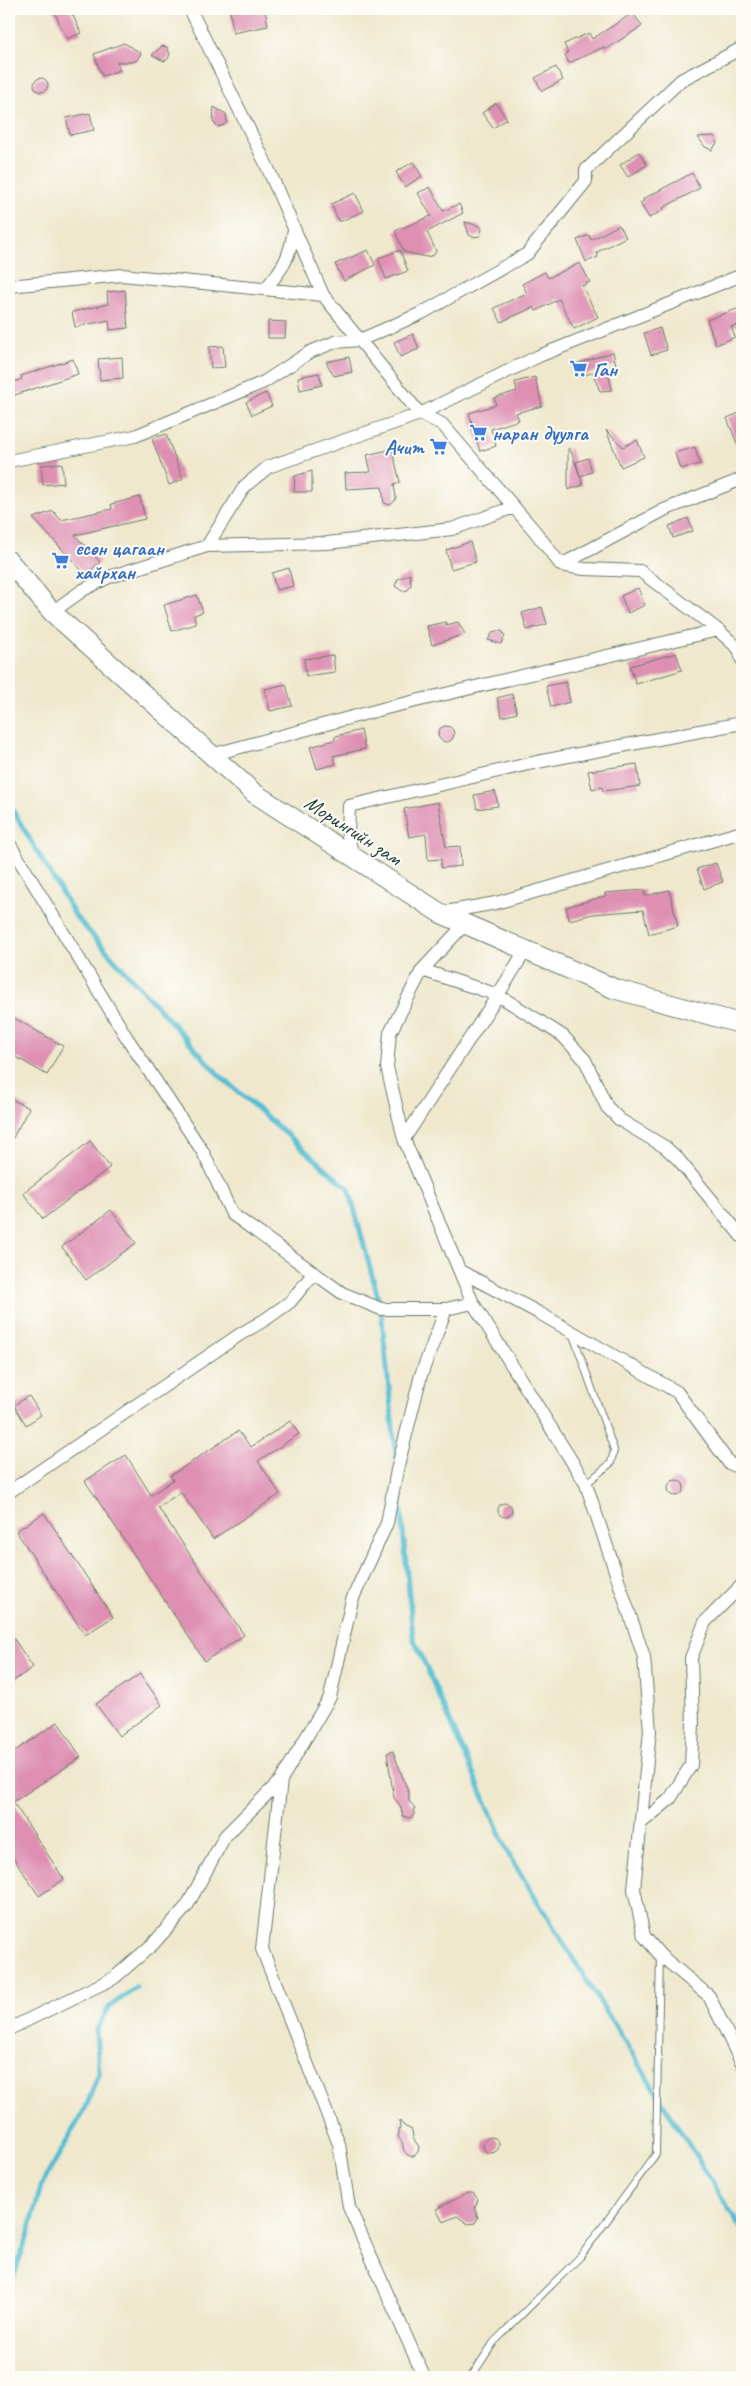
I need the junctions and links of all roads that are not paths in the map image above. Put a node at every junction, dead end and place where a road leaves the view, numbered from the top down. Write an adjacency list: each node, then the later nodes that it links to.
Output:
1 (190, 9): 3 (street)
2 (742, 48): 8 (street)
3 (294, 228): 6 (street); 7 (street)
4 (742, 275): 9 (street)
5 (9, 286): 6 (street)
6 (266, 288): 7 (street)
7 (324, 295): 8 (street)
8 (360, 340): 9 (street); 10 (street)
9 (420, 414): 12 (street); 13 (street)
10 (9, 461)
11 (742, 479): 15 (street)
12 (514, 507): 13 (street); 15 (street)
13 (206, 546): 16 (street)
14 (9, 561): 16 (main road, Морингийн зам)
15 (561, 564): 17 (street)
16 (52, 612): 20 (main road, Морингийн зам)
17 (718, 630): 18 (street); 20 (street)
18 (741, 652)
19 (742, 723): 23 (street)
20 (211, 755): 23 (main road, Морингийн зам)
21 (742, 832): 24 (street)
22 (9, 843): 33 (street)
23 (353, 856): 24 (main road, Морингийн зам)
24 (440, 913): 25 (main road, Морингийн зам)
25 (465, 924): 26 (main road, Морингийн зам); 27 (street)
26 (525, 951): 28 (street); 29 (main road, Морингийн зам)
27 (422, 970): 28 (street); 30 (street)
28 (498, 995): 30 (street); 31 (street)
29 (742, 1024)
30 (404, 1139): 32 (street)
31 (742, 1238)
32 (460, 1271): 34 (street); 36 (street)
33 (314, 1274): 35 (street); 39 (street)
34 (472, 1303): 35 (street); 38 (street)
35 (446, 1309): 41 (street)
36 (572, 1333): 37 (street); 38 (lane)
37 (742, 1469)
38 (586, 1484): 42 (street)
39 (9, 1492)
40 (742, 1585): 42 (street)
41 (282, 1780): 44 (street); 46 (street)
42 (641, 1824): 43 (street)
43 (660, 1956): 45 (street); 48 (lane)
44 (9, 2029)
45 (742, 2064)
46 (416, 2371): 47 (street)
47 (424, 2377)
48 (471, 2377)

